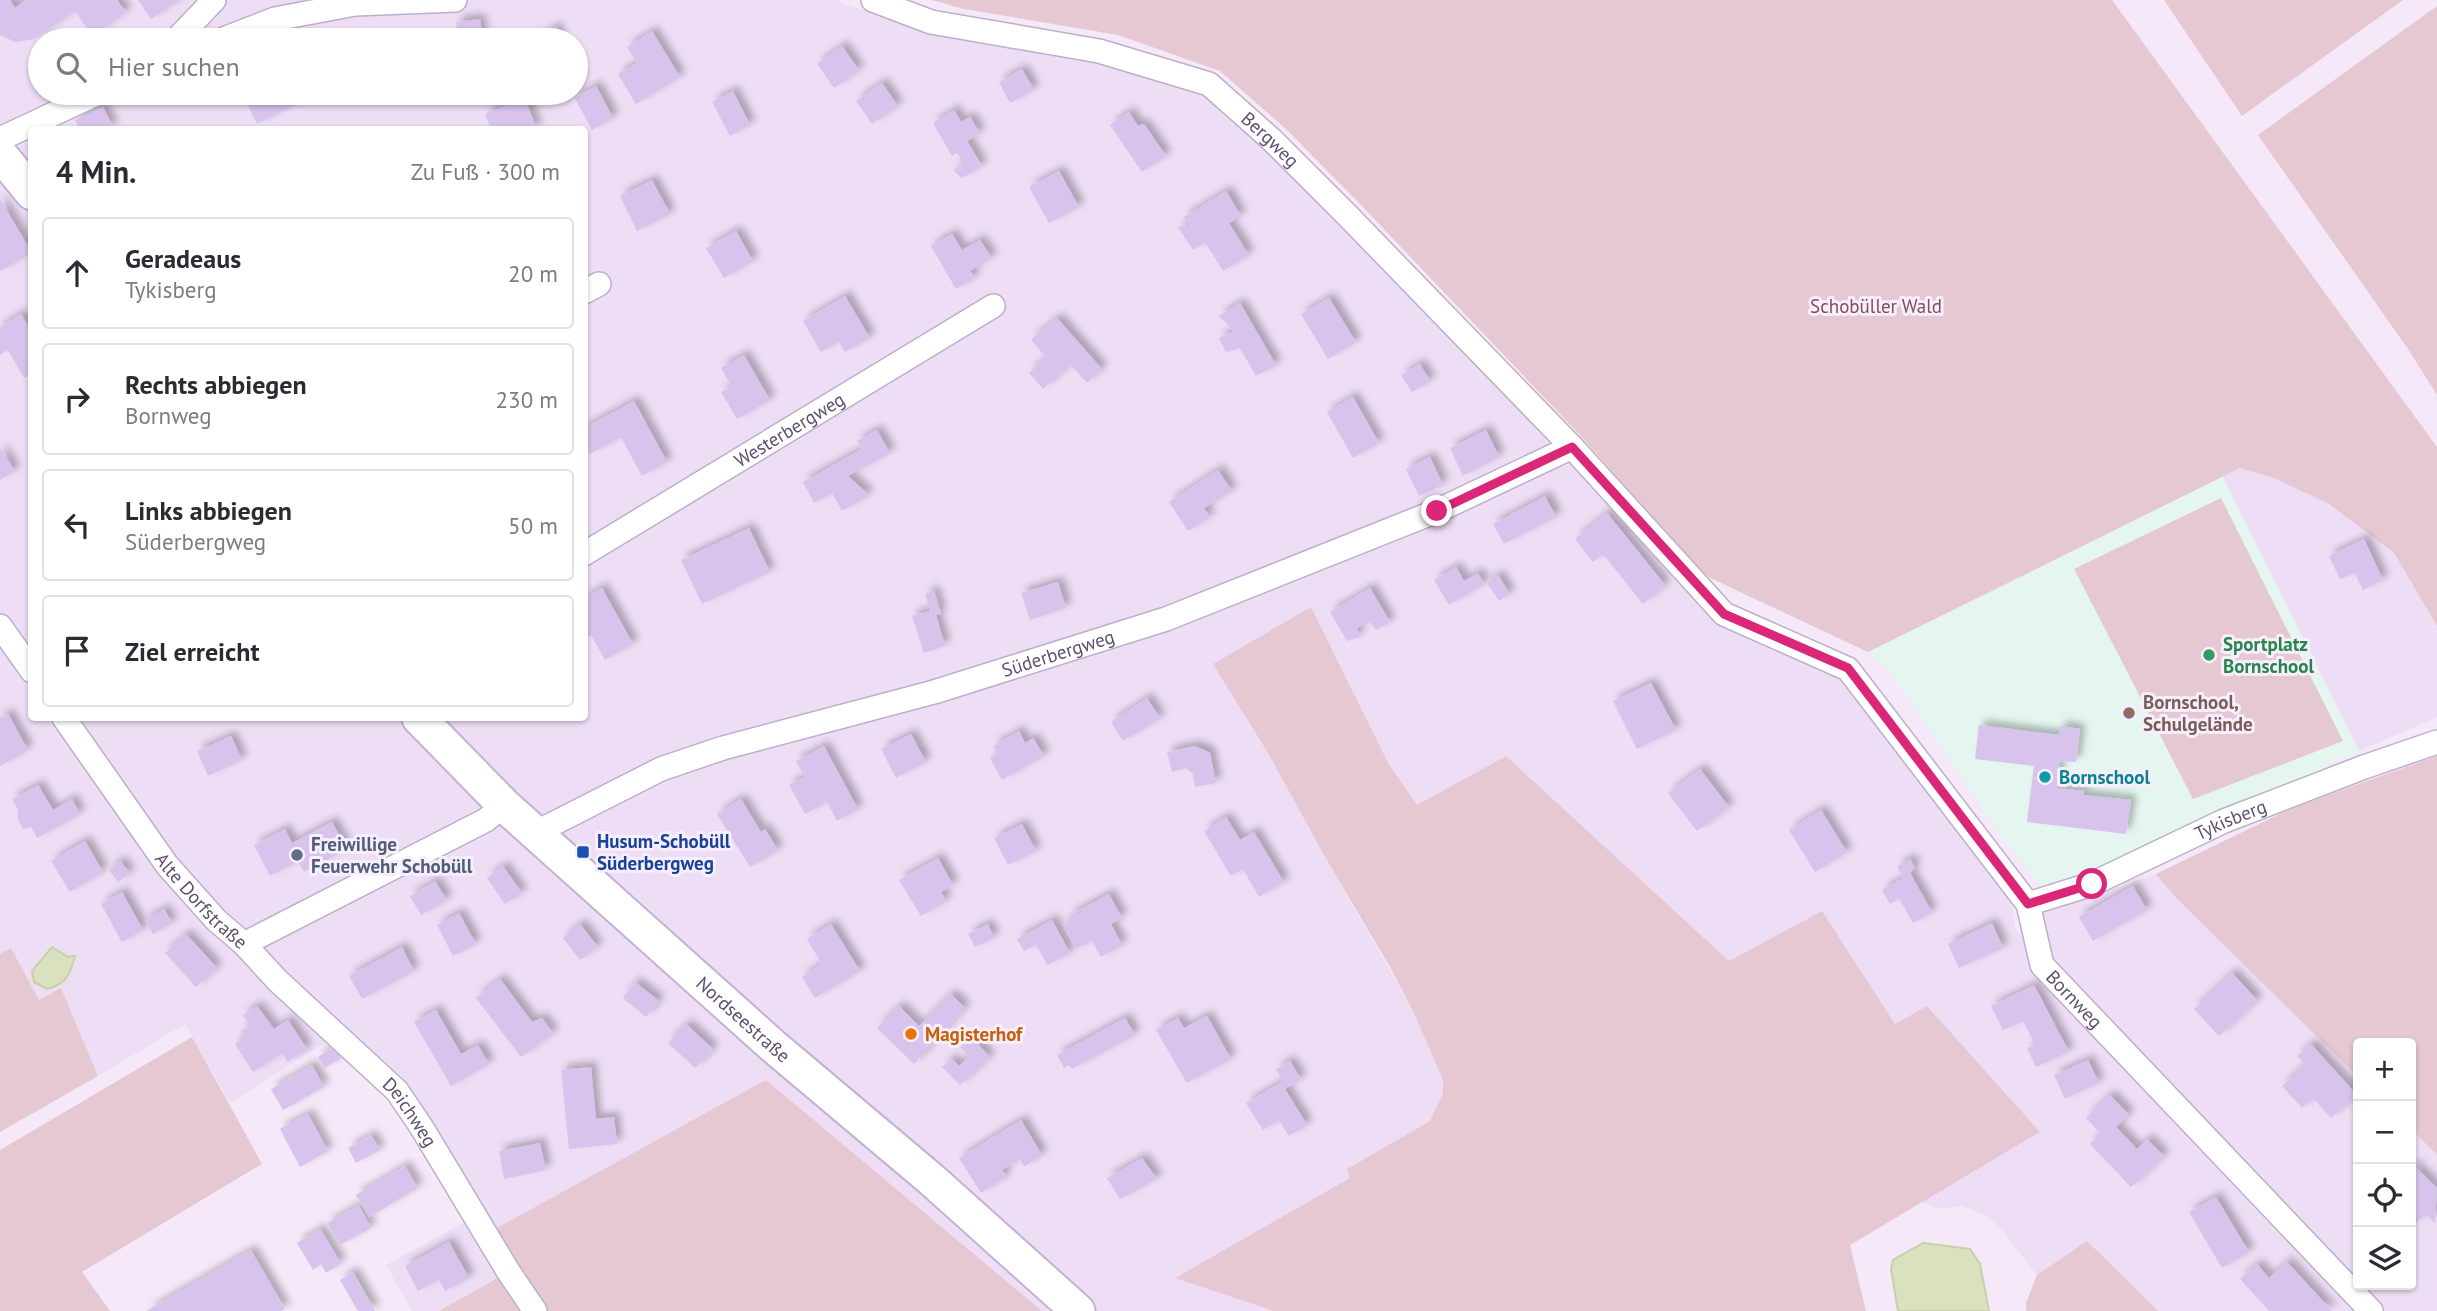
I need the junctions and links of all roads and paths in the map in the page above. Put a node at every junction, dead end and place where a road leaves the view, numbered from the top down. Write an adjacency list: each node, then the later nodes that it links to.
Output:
1 (214, 0): 4 (street)
2 (455, 0): 5 (street)
3 (873, 0): 11 (street, Bergweg)
4 (188, 28)
5 (252, 28)
6 (72, 105): 7 (street)
7 (0, 139)
8 (0, 154): 9 (main road)
9 (28, 188)
10 (993, 306): 12 (street, Westerbergweg)
11 (1572, 447): 19 (street, Süderbergweg); 20 (street, Bornweg)
12 (588, 552)
13 (0, 626): 14 (street)
14 (28, 665)
15 (66, 721): 21 (street, Alte Dorfstraße)
16 (422, 721): 18 (main road, Nordseestraße)
17 (2437, 741): 20 (street, Tykisberg)
18 (504, 806): 19 (main road, Nordseestraße); 21 (street, Alte Dorfstraße)
19 (535, 833): 23 (main road, Nordseestraße)
20 (2028, 904): 24 (street, Bornweg)
21 (244, 944): 22 (street, Deichweg)
22 (535, 1311)
23 (1078, 1311)
24 (2371, 1311)

